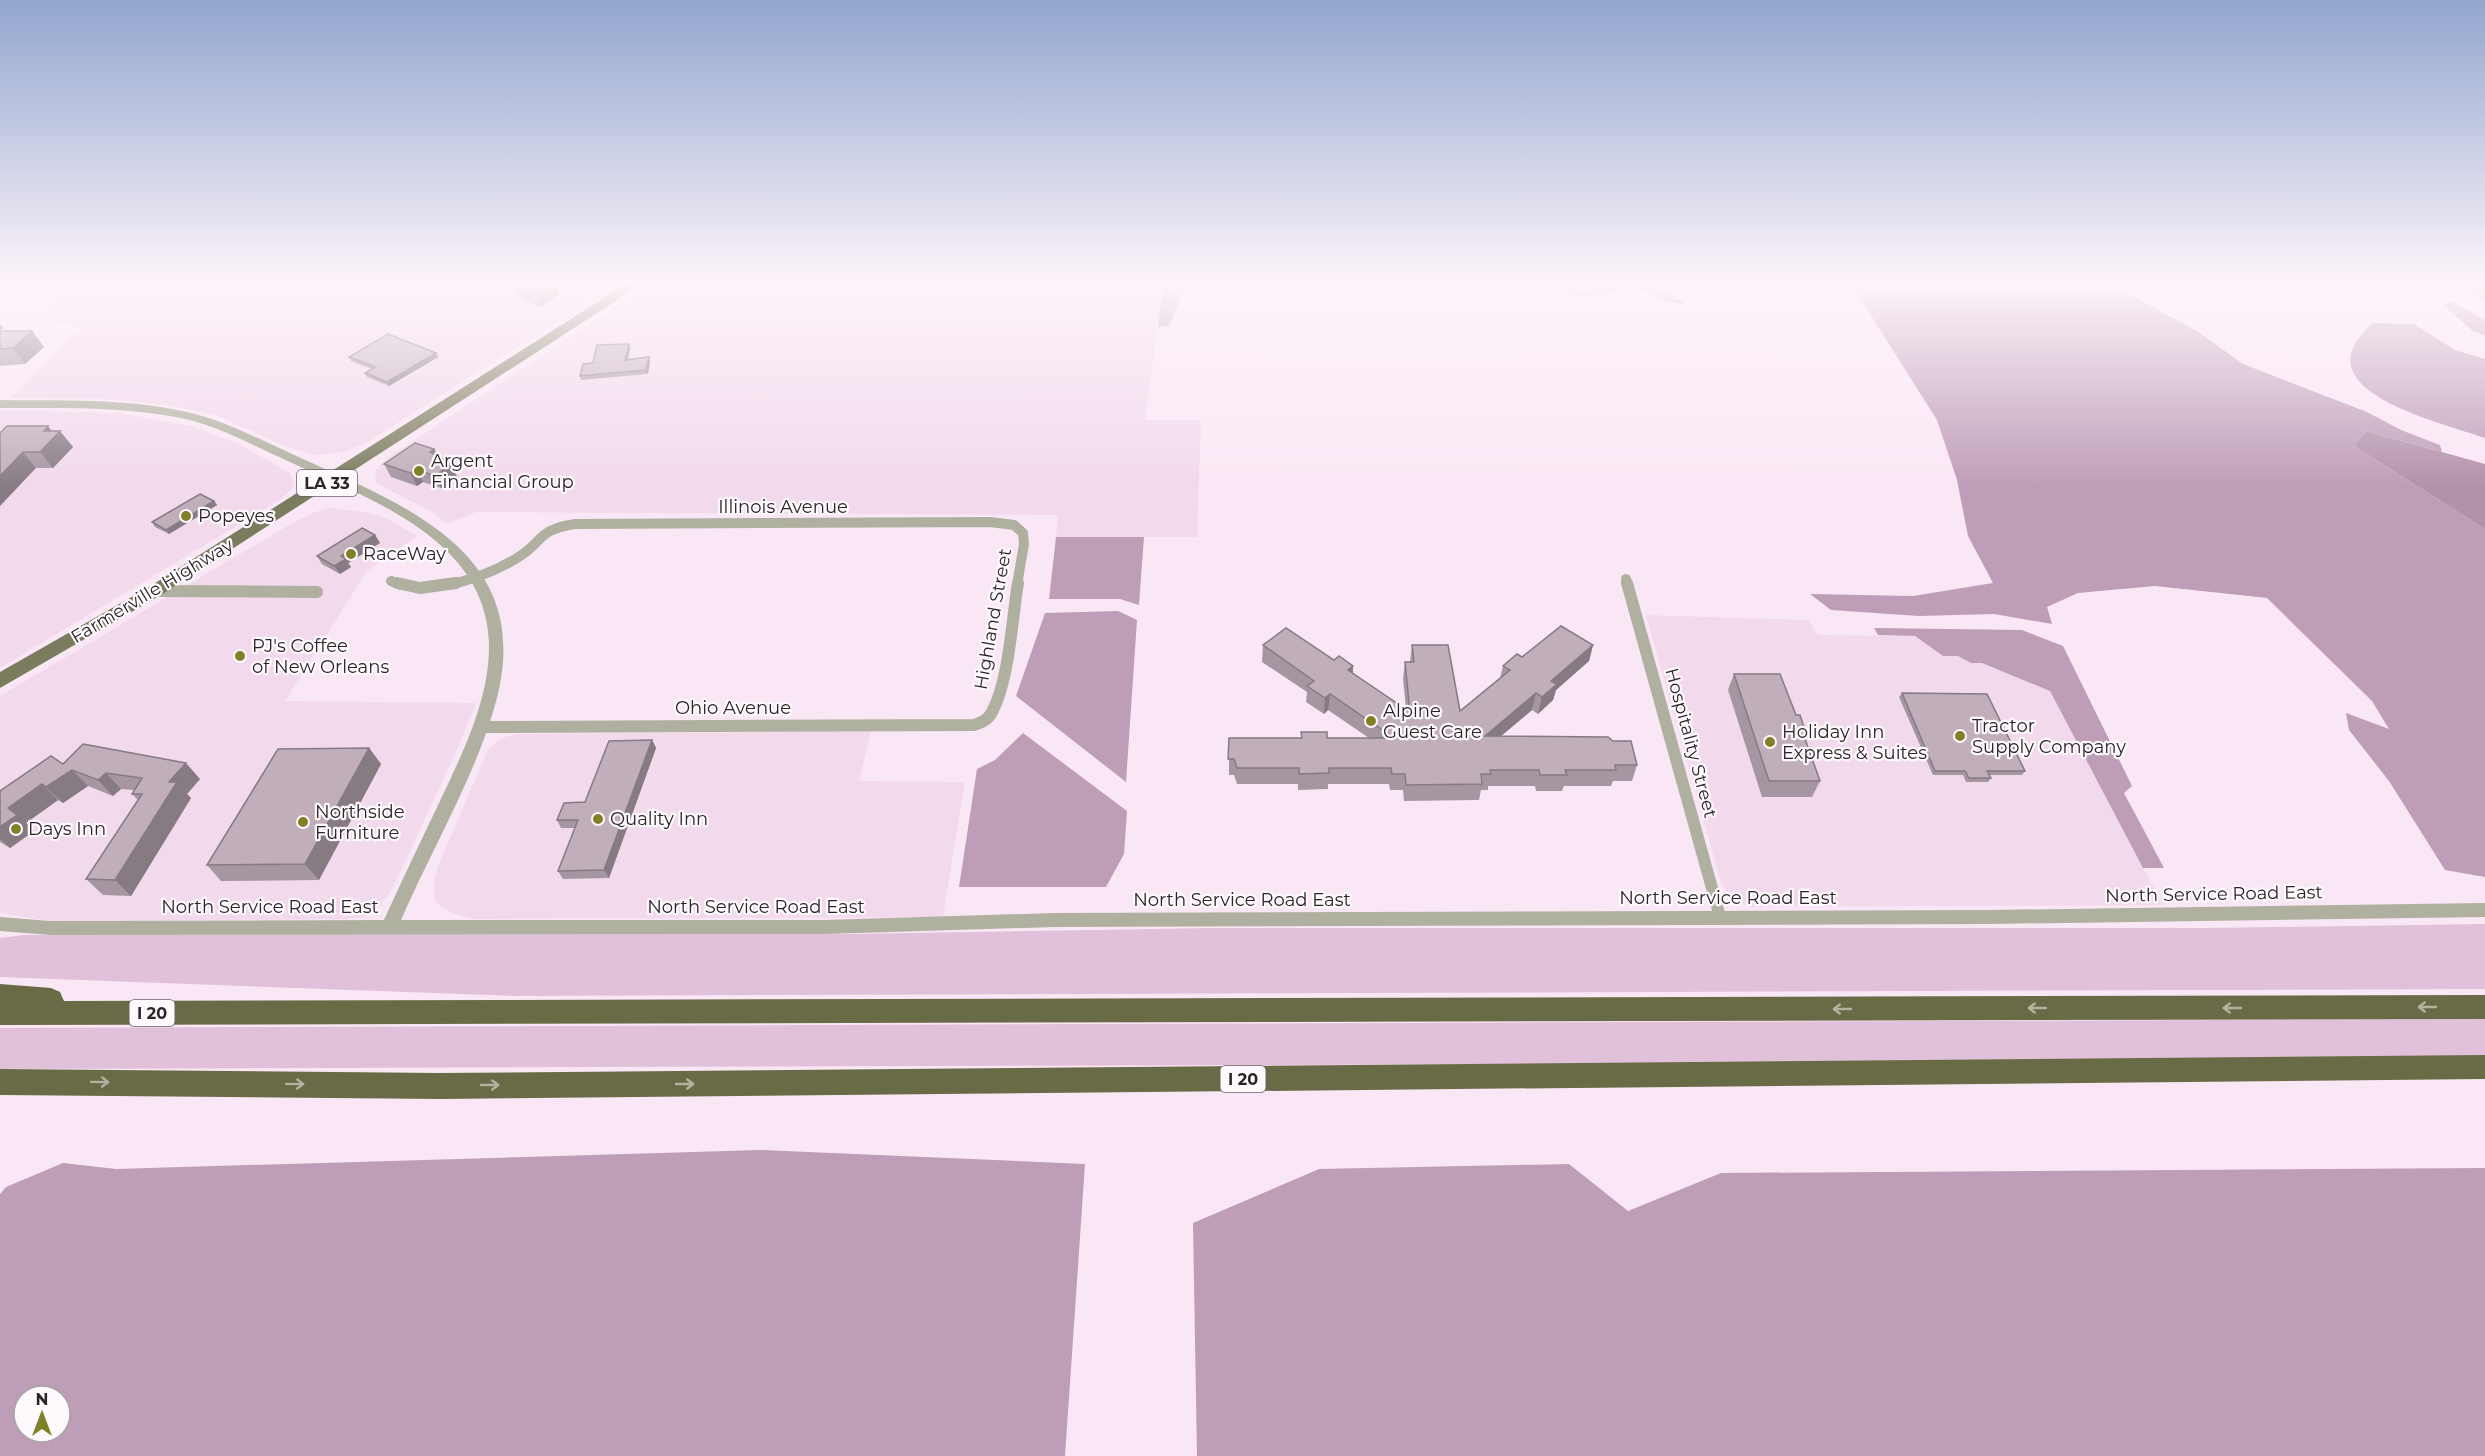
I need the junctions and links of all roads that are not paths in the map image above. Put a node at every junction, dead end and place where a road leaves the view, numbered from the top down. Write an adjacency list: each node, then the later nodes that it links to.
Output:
1 (530, 352): 3 (main road, Farmerville Highway / LA 33)
2 (0, 404): 3 (street)
3 (334, 478): 5 (street); 8 (main road, Farmerville Highway / LA 33)
4 (1014, 525): 5 (street, Illinois Avenue); 11 (street, Highland Street)
5 (477, 576): 7 (street); 12 (street)
6 (1626, 579): 14 (street, Hospitality Street)
7 (391, 581)
8 (155, 591): 9 (street); 10 (main road, Farmerville Highway / LA 33)
9 (317, 592)
10 (0, 681)
11 (985, 721): 12 (street, Ohio Avenue)
12 (481, 727): 16 (street)
13 (2485, 910): 14 (street, North Service Road East)
14 (1720, 917): 16 (street, North Service Road East)
15 (0, 924): 16 (street, North Service Road East)
16 (390, 926)
17 (0, 996): 20 (highway)
18 (2485, 1007): 20 (highway, I 20, one-way to 20)
19 (0, 1013): 20 (highway, I 20)
20 (304, 1013)
21 (2485, 1067): 23 (highway, I 20, one-way to 21)
22 (0, 1082): 23 (highway, I 20)
23 (56, 1082): 24 (highway)
24 (0, 1092)

